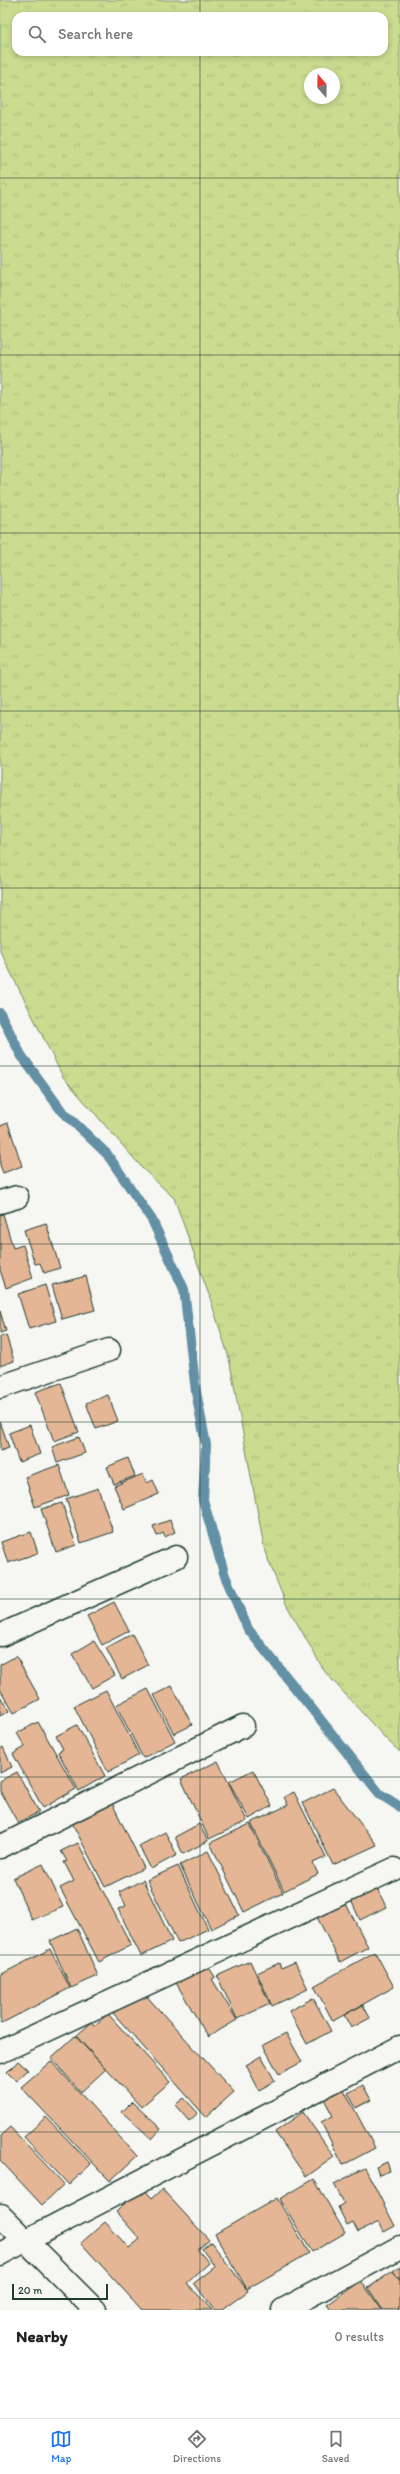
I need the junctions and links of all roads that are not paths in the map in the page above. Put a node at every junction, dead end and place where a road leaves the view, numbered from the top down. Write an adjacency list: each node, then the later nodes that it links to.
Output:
1 (109, 1350): 2 (street)
2 (0, 1387)
3 (176, 1557): 4 (street)
4 (0, 1630)
5 (242, 1726): 6 (street)
6 (0, 1847)
7 (394, 1869): 9 (street)
8 (400, 2047): 11 (street)
9 (0, 2052)
10 (0, 2215): 11 (street)
11 (26, 2239): 13 (street); 14 (street)
12 (400, 2247): 15 (street)
13 (0, 2254)
14 (95, 2310)
15 (283, 2310)

